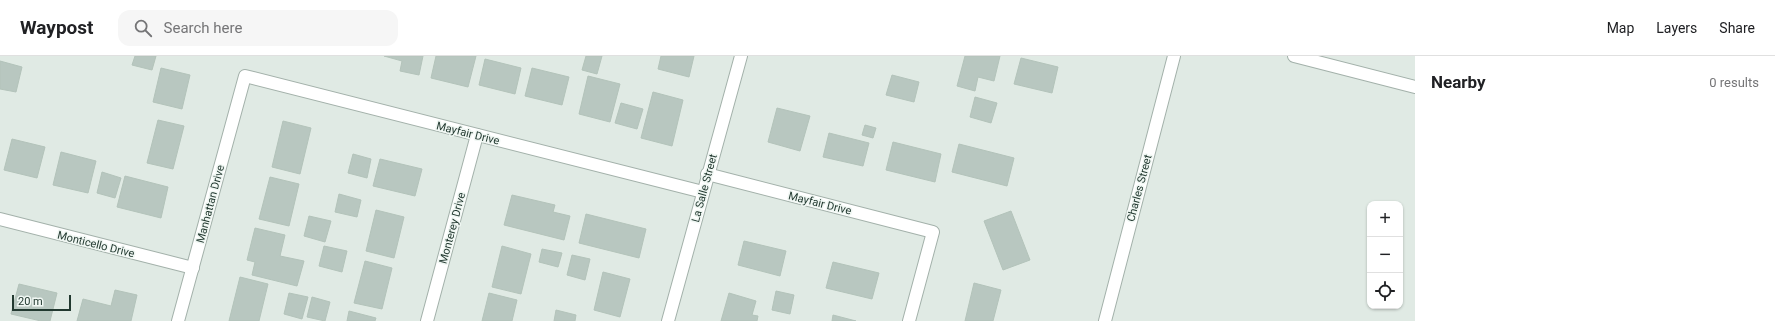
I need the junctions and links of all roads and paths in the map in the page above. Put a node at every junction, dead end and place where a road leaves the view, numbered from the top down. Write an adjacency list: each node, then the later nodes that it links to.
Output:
1 (741, 56): 7 (street, La Salle Street)
2 (1174, 56): 15 (street, Charles Street)
3 (1294, 56): 4 (street)
4 (1415, 87)
5 (241, 88): 6 (street, Mayfair Drive); 10 (street, Manhattan Drive)
6 (477, 135): 8 (street, Mayfair Drive); 12 (street, Monterey Drive)
7 (708, 174): 8 (street, La Salle Street); 14 (street, Mayfair Drive)
8 (703, 192): 13 (street, La Salle Street)
9 (0, 219): 10 (street, Monticello Drive)
10 (193, 268): 11 (street, Manhattan Drive)
11 (178, 321)
12 (427, 321)
13 (668, 321)
14 (909, 321)
15 (1105, 321)

